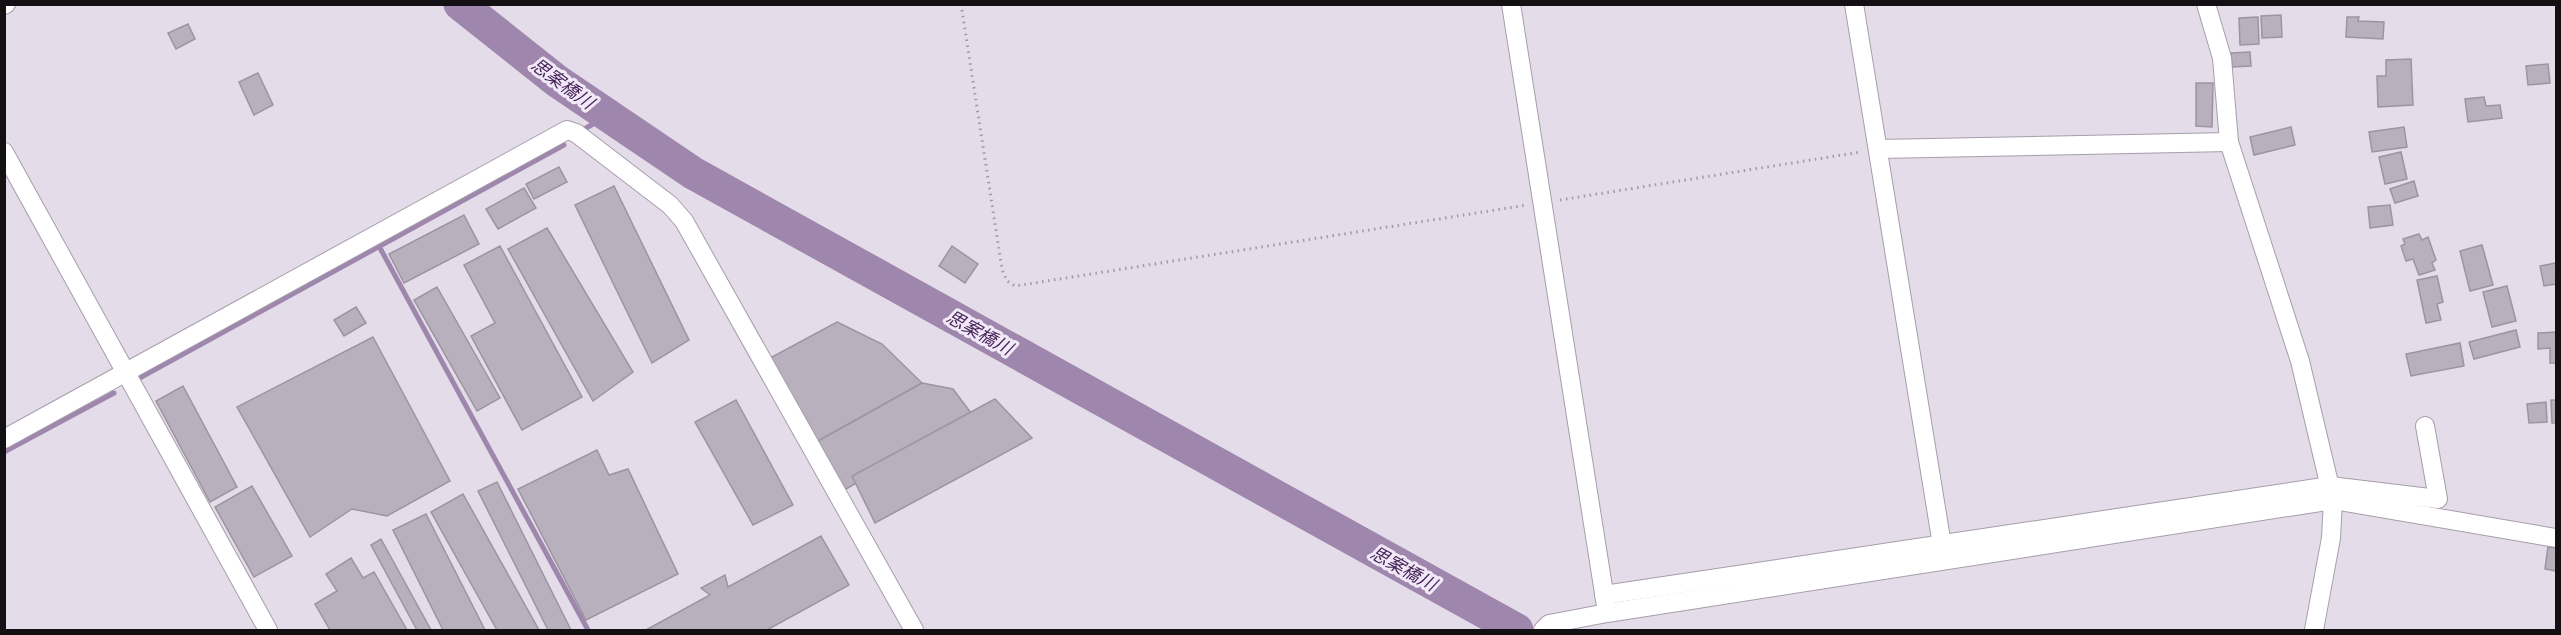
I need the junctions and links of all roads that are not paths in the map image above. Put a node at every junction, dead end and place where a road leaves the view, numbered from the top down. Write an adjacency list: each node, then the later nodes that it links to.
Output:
1 (1511, 4): 13 (street)
2 (1854, 4): 5 (street)
3 (2206, 4): 4 (street)
4 (2229, 142): 5 (street); 10 (street)
5 (1878, 149): 12 (street)
6 (4, 152): 7 (street)
7 (125, 373): 9 (street); 16 (street); 17 (street)
8 (2425, 426): 10 (street)
9 (4, 439)
10 (2331, 493): 11 (street); 12 (street); 14 (street); 18 (street)
11 (2556, 538)
12 (1942, 545): 13 (street)
13 (1604, 595): 14 (street)
14 (1607, 614): 15 (street)
15 (1546, 627)
16 (268, 630)
17 (914, 630)
18 (2314, 630)

